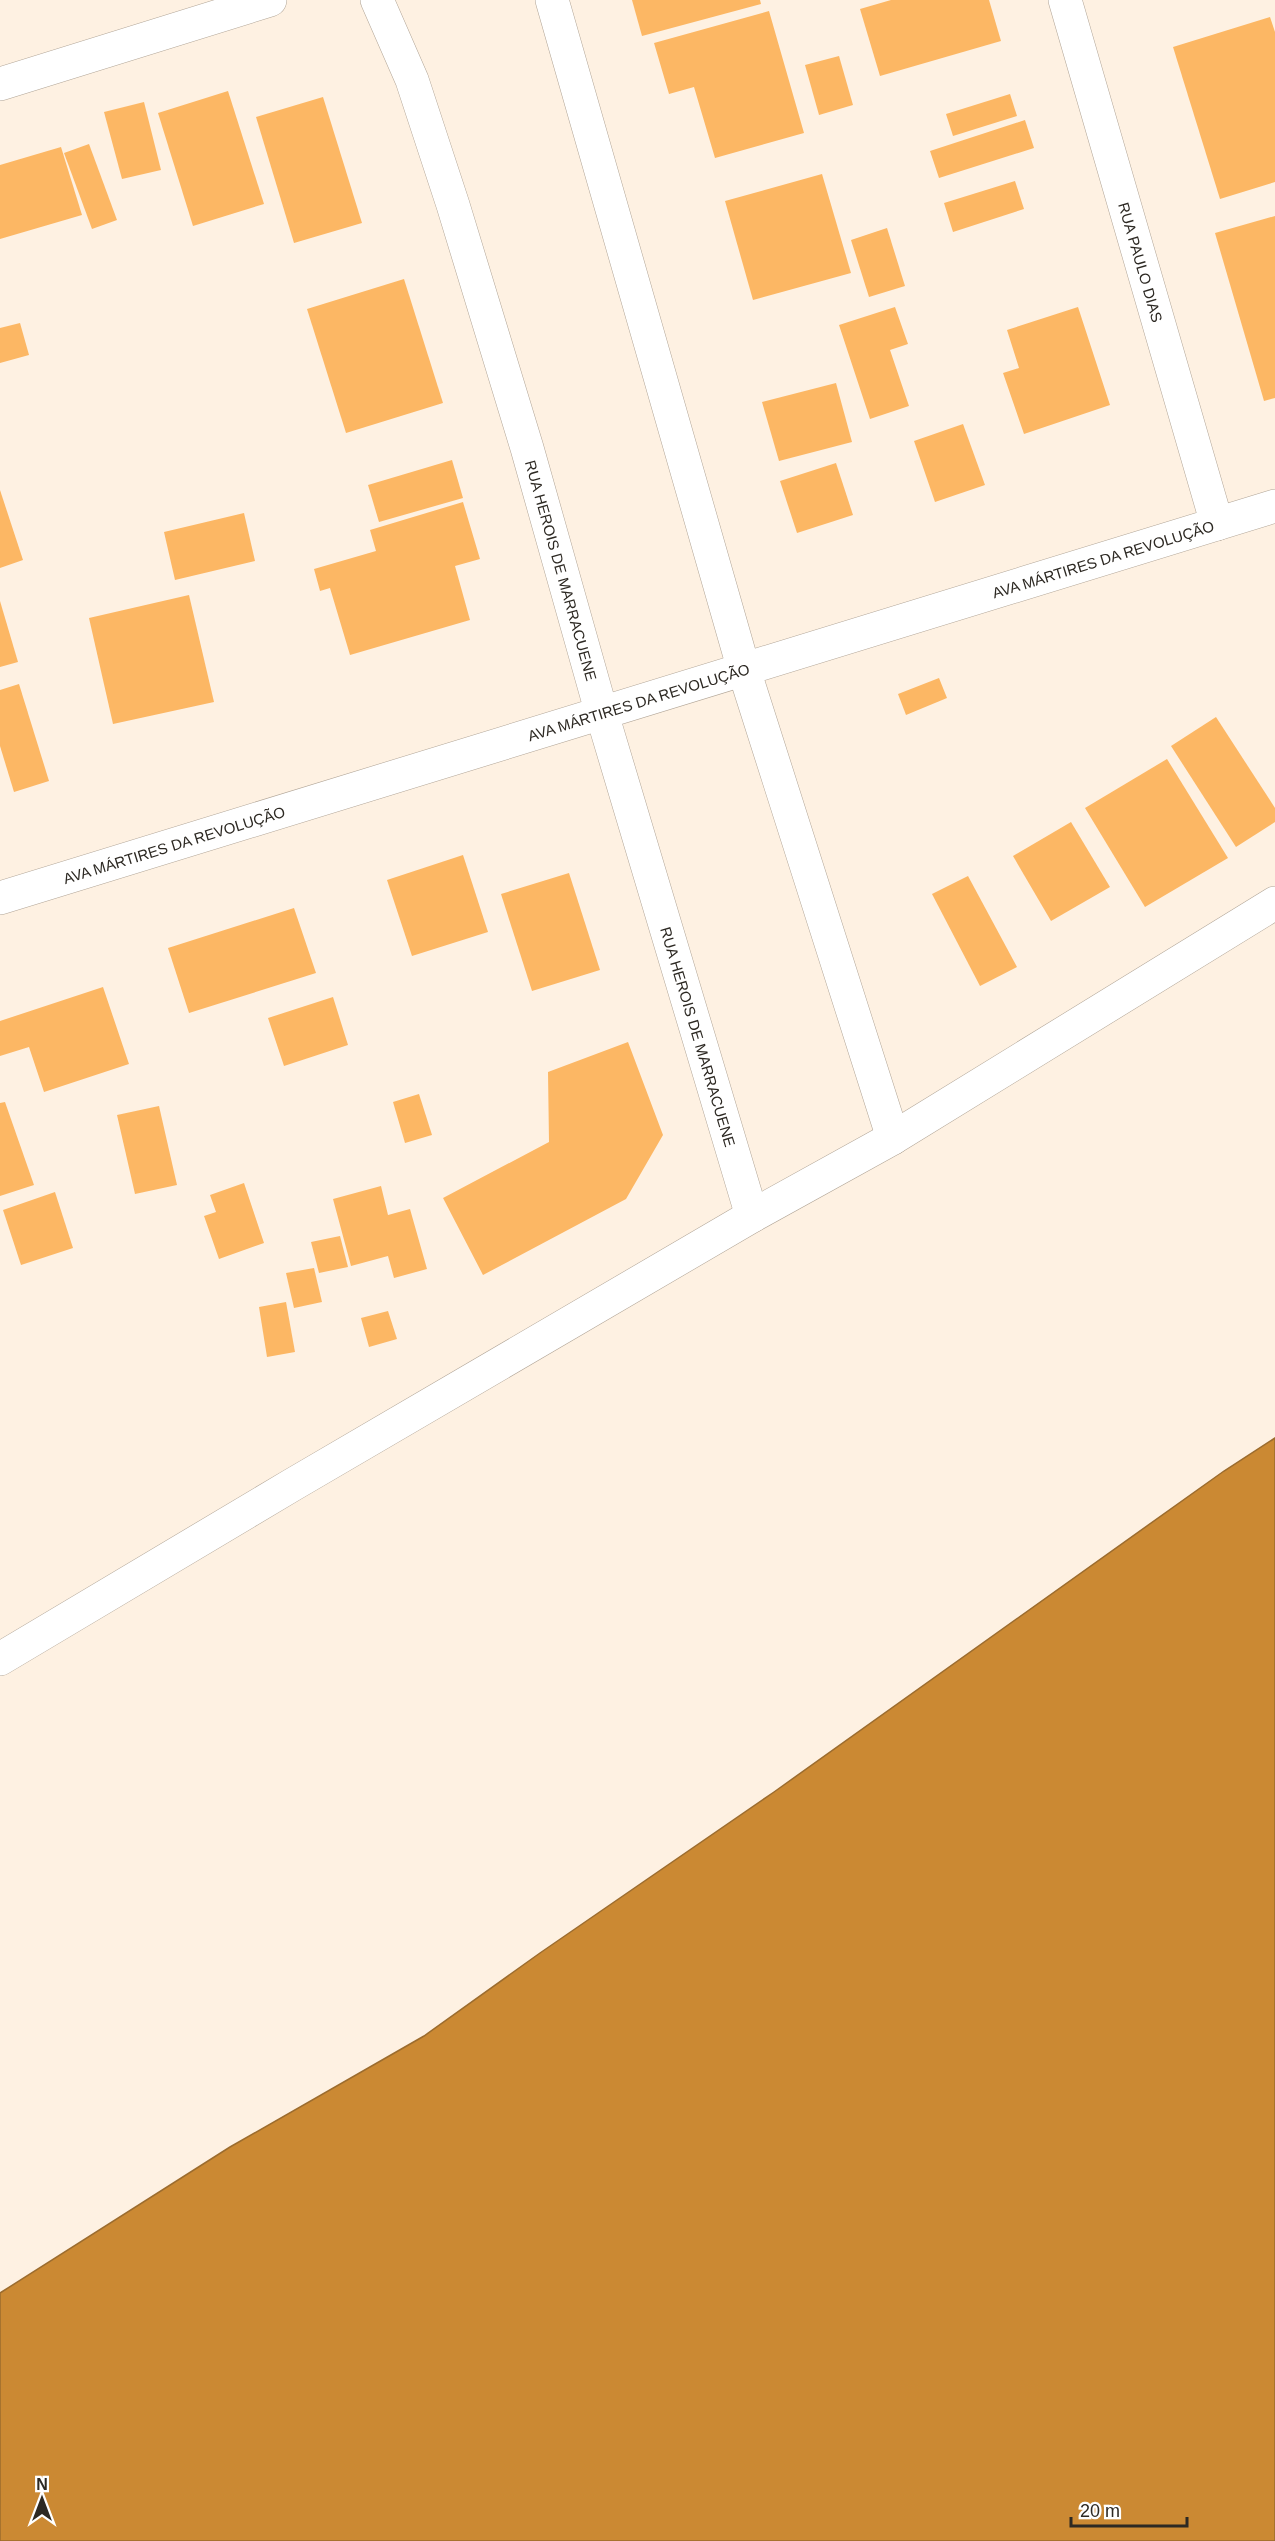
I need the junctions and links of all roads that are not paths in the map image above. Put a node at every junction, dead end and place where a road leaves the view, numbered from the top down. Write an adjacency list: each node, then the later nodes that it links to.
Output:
1 (270, 0): 5 (street)
2 (377, 0): 9 (street, RUA HEROIS DE MARRACUENE)
3 (552, 0): 8 (street)
4 (1065, 0): 7 (street, RUA PAULO DIAS)
5 (0, 84)
6 (1275, 506): 7 (street, AVA MÁRTIRES DA REVOLUÇÃO)
7 (1217, 524): 8 (street, AVA MÁRTIRES DA REVOLUÇÃO)
8 (744, 670): 9 (street, AVA MÁRTIRES DA REVOLUÇÃO); 12 (street)
9 (602, 714): 10 (street, AVA MÁRTIRES DA REVOLUÇÃO); 13 (street, RUA HEROIS DE MARRACUENE)
10 (0, 898)
11 (1275, 903): 12 (street)
12 (893, 1138): 13 (street)
13 (752, 1216): 14 (street)
14 (2, 1648)

